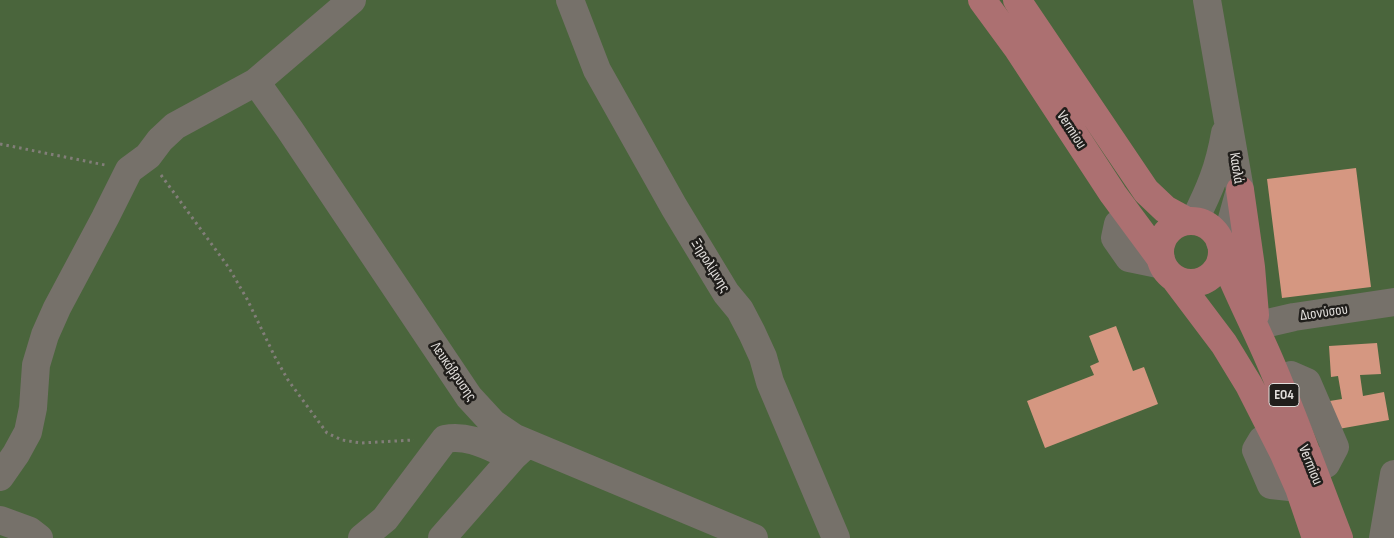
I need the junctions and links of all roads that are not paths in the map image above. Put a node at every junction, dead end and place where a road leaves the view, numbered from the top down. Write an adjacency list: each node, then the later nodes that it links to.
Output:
1 (352, 0): 6 (street)
2 (570, 0): 27 (street, Ξηρολίμνης)
3 (982, 0): 12 (main road, Vermiou / ΕΟ4)
4 (1017, 0): 9 (main road, Vermiou / ΕΟ4)
5 (1207, 0): 7 (street, Κασλά)
6 (256, 82): 17 (street, Λευκόβρυσης); 20 (street)
7 (1227, 121): 8 (street, Κασλά); 9 (street, Κασλά)
8 (1240, 190): 11 (street, Κασλά); 14 (main road)
9 (1190, 221): 11 (main road, ΕΟ4); 12 (main road)
10 (1118, 224): 12 (street)
11 (1221, 248): 12 (main road); 14 (main road, Vermiou / ΕΟ4)
12 (1166, 268): 21 (main road, Vermiou / ΕΟ4)
13 (1394, 302): 14 (street, Διονύσου)
14 (1255, 326): 30 (main road, Vermiou / ΕΟ4)
15 (1291, 375): 18 (street)
16 (1262, 440): 21 (street)
17 (520, 450): 24 (street); 25 (street); 26 (street, Λευκόβρυσης)
18 (1326, 464)
19 (1394, 474): 31 (street)
20 (0, 477)
21 (1299, 488): 28 (main road); 29 (main road, Vermiou / ΕΟ4)
22 (0, 520): 23 (street)
23 (39, 538)
24 (362, 538)
25 (442, 538)
26 (754, 538)
27 (836, 538)
28 (1310, 538)
29 (1316, 538)
30 (1339, 538)
31 (1383, 538)

